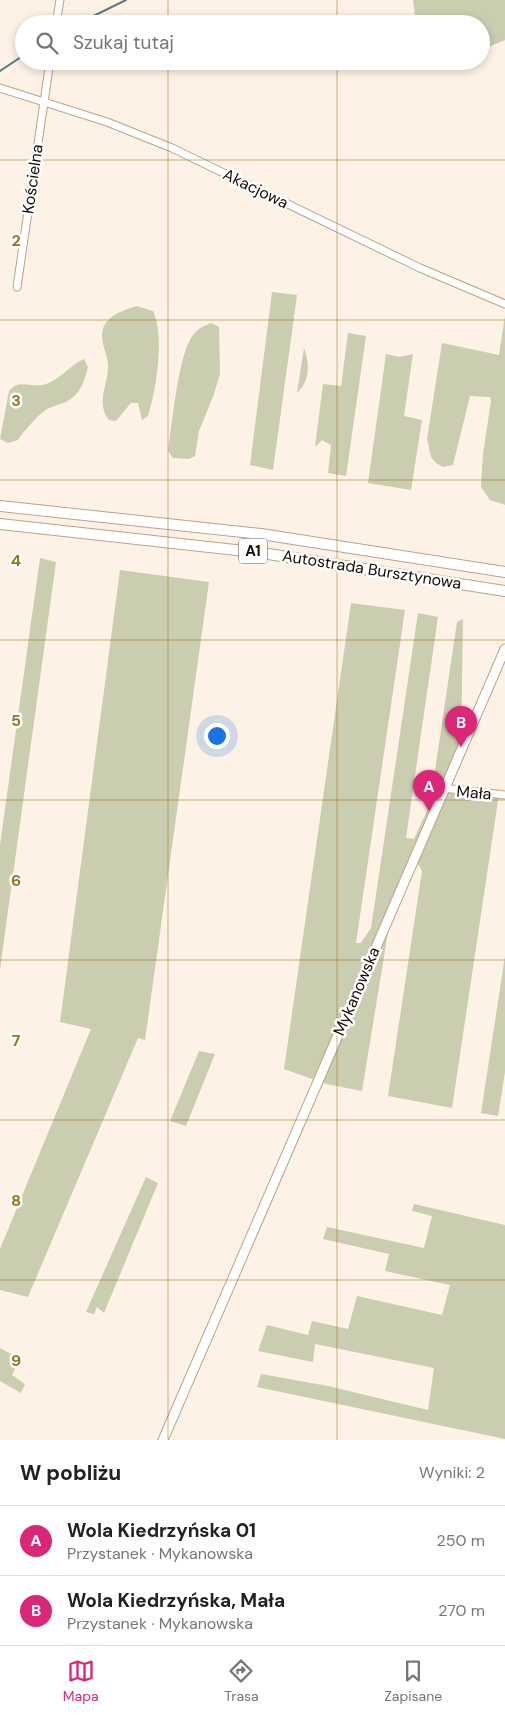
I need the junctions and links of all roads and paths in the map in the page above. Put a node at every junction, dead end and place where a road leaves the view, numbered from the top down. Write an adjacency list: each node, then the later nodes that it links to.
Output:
1 (60, 0): 2 (street)
2 (58, 15)
3 (48, 70): 5 (street, Kościelna)
4 (0, 88): 5 (street, Akacjowa)
5 (43, 101): 6 (street, Kościelna); 7 (street, Akacjowa)
6 (17, 287)
7 (505, 304)
8 (0, 506): 10 (highway, Autostrada Bursztynowa / A1)
9 (0, 524): 11 (highway, Autostrada Bursztynowa / A1)
10 (505, 572)
11 (505, 591)
12 (505, 648): 13 (main road, Mykanowska)
13 (443, 788): 14 (street, Mała); 15 (main road, Mykanowska)
14 (505, 795)
15 (164, 1440)

